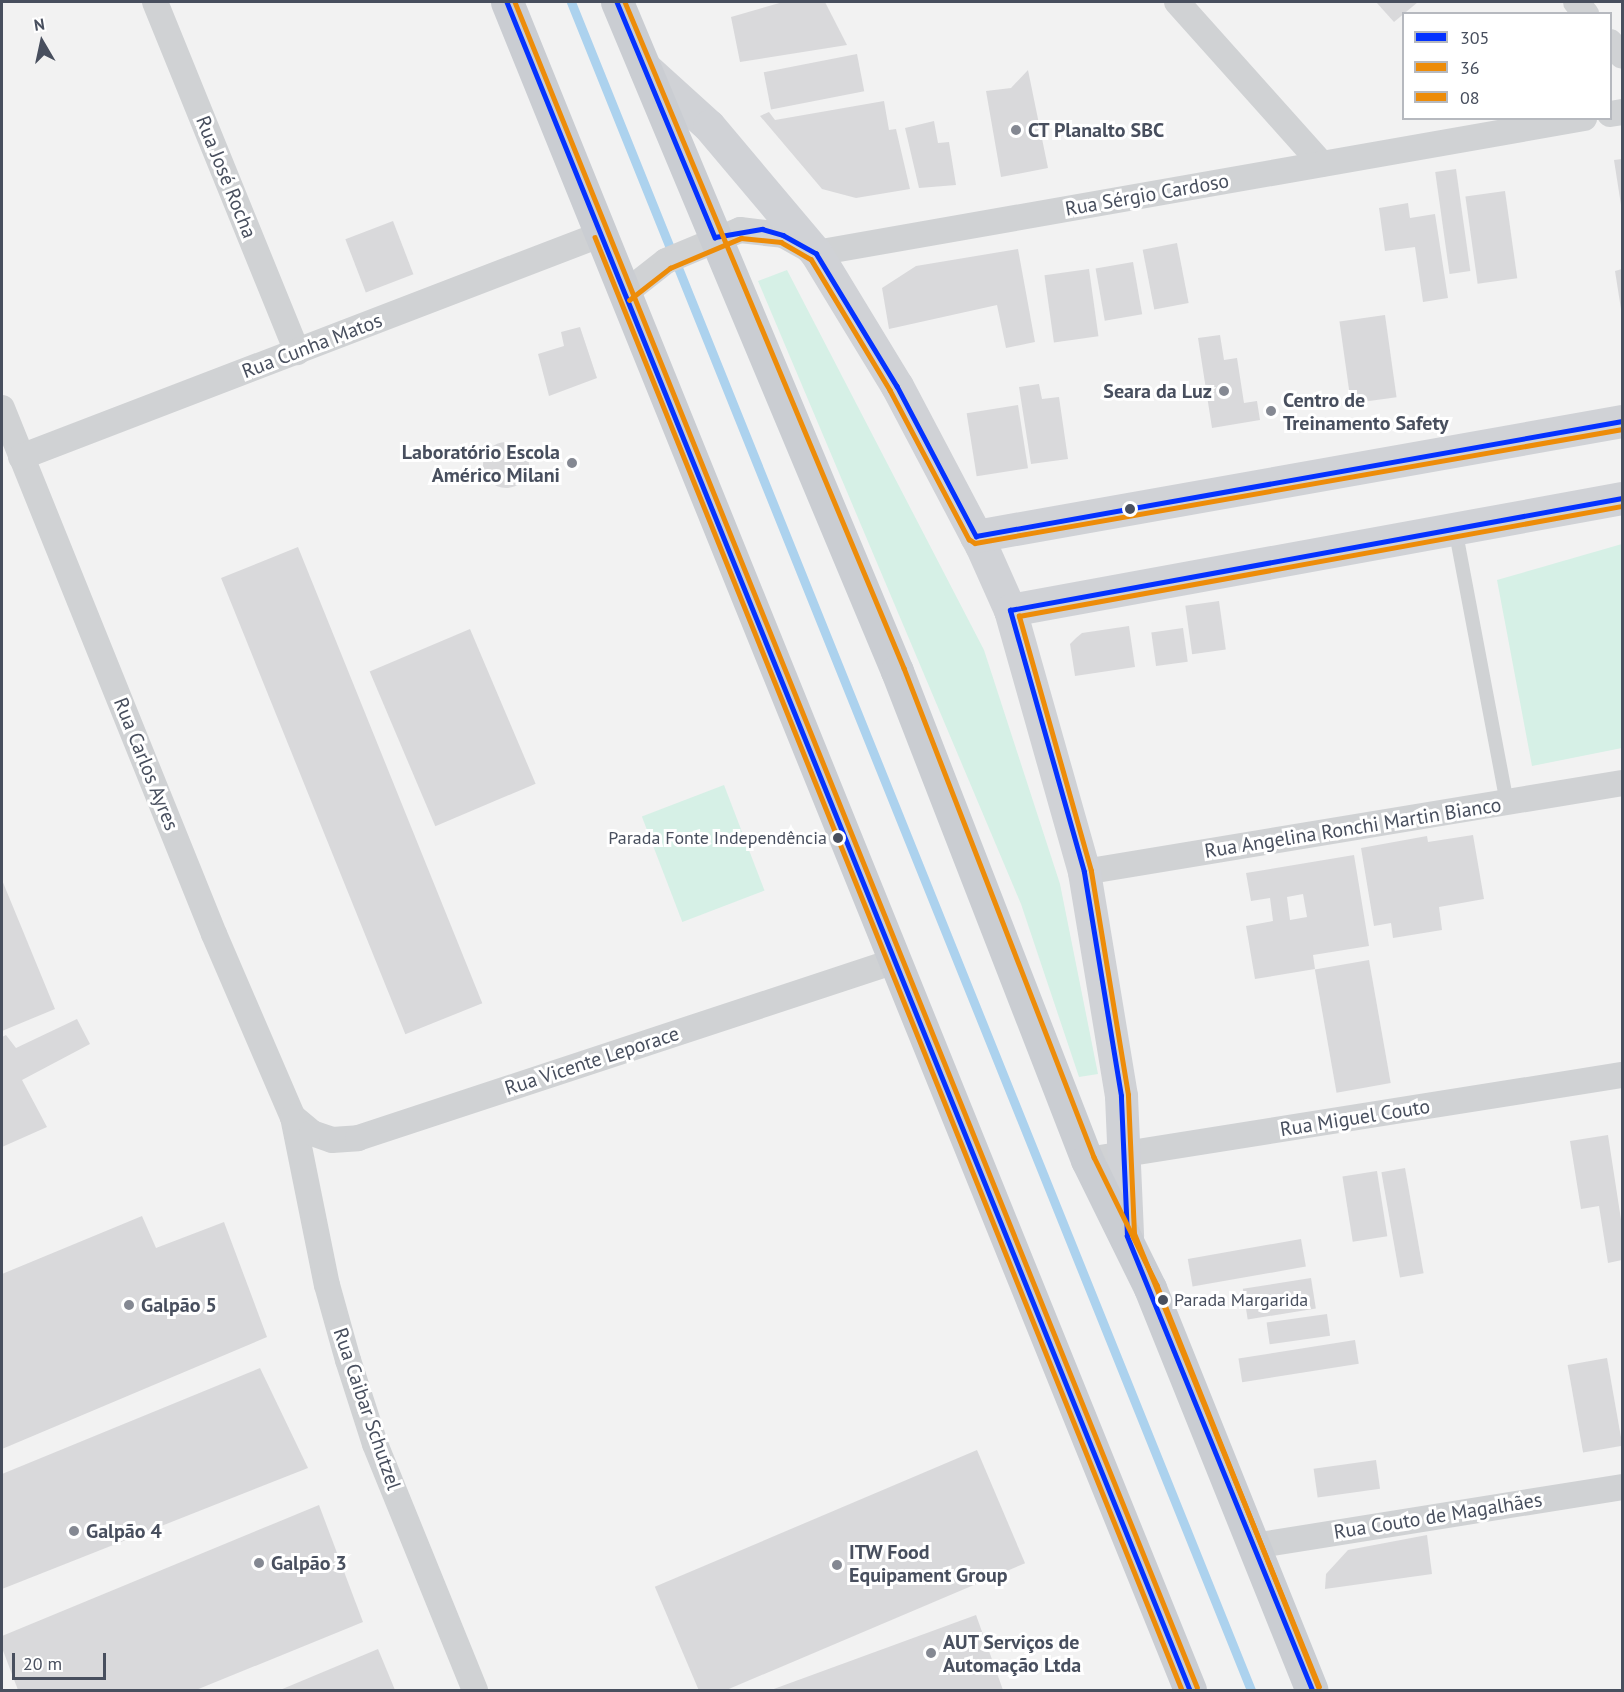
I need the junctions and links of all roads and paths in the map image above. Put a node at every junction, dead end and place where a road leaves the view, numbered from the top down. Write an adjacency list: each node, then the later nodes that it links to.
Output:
1 (155, 2): 16 (street, Rua José Rocha)
2 (507, 2): 12 (main road)
3 (617, 2): 6 (main road)
4 (635, 2): 6 (street)
5 (1177, 2): 11 (street)
6 (634, 38): 9 (main road)
7 (1612, 43): 8 (street)
8 (1623, 56)
9 (645, 68): 13 (main road); 14 (street)
10 (1573, 120): 11 (street, Rua Sérgio Cardoso)
11 (1322, 164): 14 (street, Rua Sérgio Cardoso)
12 (602, 234): 15 (main road); 16 (street, Rua Cunha Matos)
13 (705, 242): 14 (street); 15 (street); 31 (main road)
14 (816, 253): 22 (street)
15 (632, 286): 27 (main road)
16 (297, 352): 19 (street, Rua Cunha Matos)
17 (2, 408): 19 (street, Rua Carlos Ayres)
18 (1623, 421): 22 (street)
19 (21, 457): 29 (street, Rua Carlos Ayres)
20 (1623, 498): 21 (street)
21 (1455, 526): 23 (street); 25 (lane)
22 (976, 536): 23 (street)
23 (1010, 610): 26 (street)
24 (1623, 783): 25 (street, Rua Angelina Ronchi Martin Bianco)
25 (1507, 802): 26 (street, Rua Angelina Ronchi Martin Bianco)
26 (1084, 872): 30 (street)
27 (895, 961): 29 (street, Rua Vicente Leporace); 36 (main road)
28 (1623, 1075): 30 (street, Rua Miguel Couto)
29 (293, 1118): 35 (street, Rua Caibar Schutzel)
30 (1124, 1154): 31 (street, Rua Miguel Couto); 32 (street)
31 (1087, 1160): 32 (main road)
32 (1127, 1236): 34 (main road)
33 (1623, 1487): 34 (street, Rua Couto de Magalhães)
34 (1254, 1546): 37 (main road)
35 (475, 1690)
36 (1190, 1690)
37 (1312, 1690)

